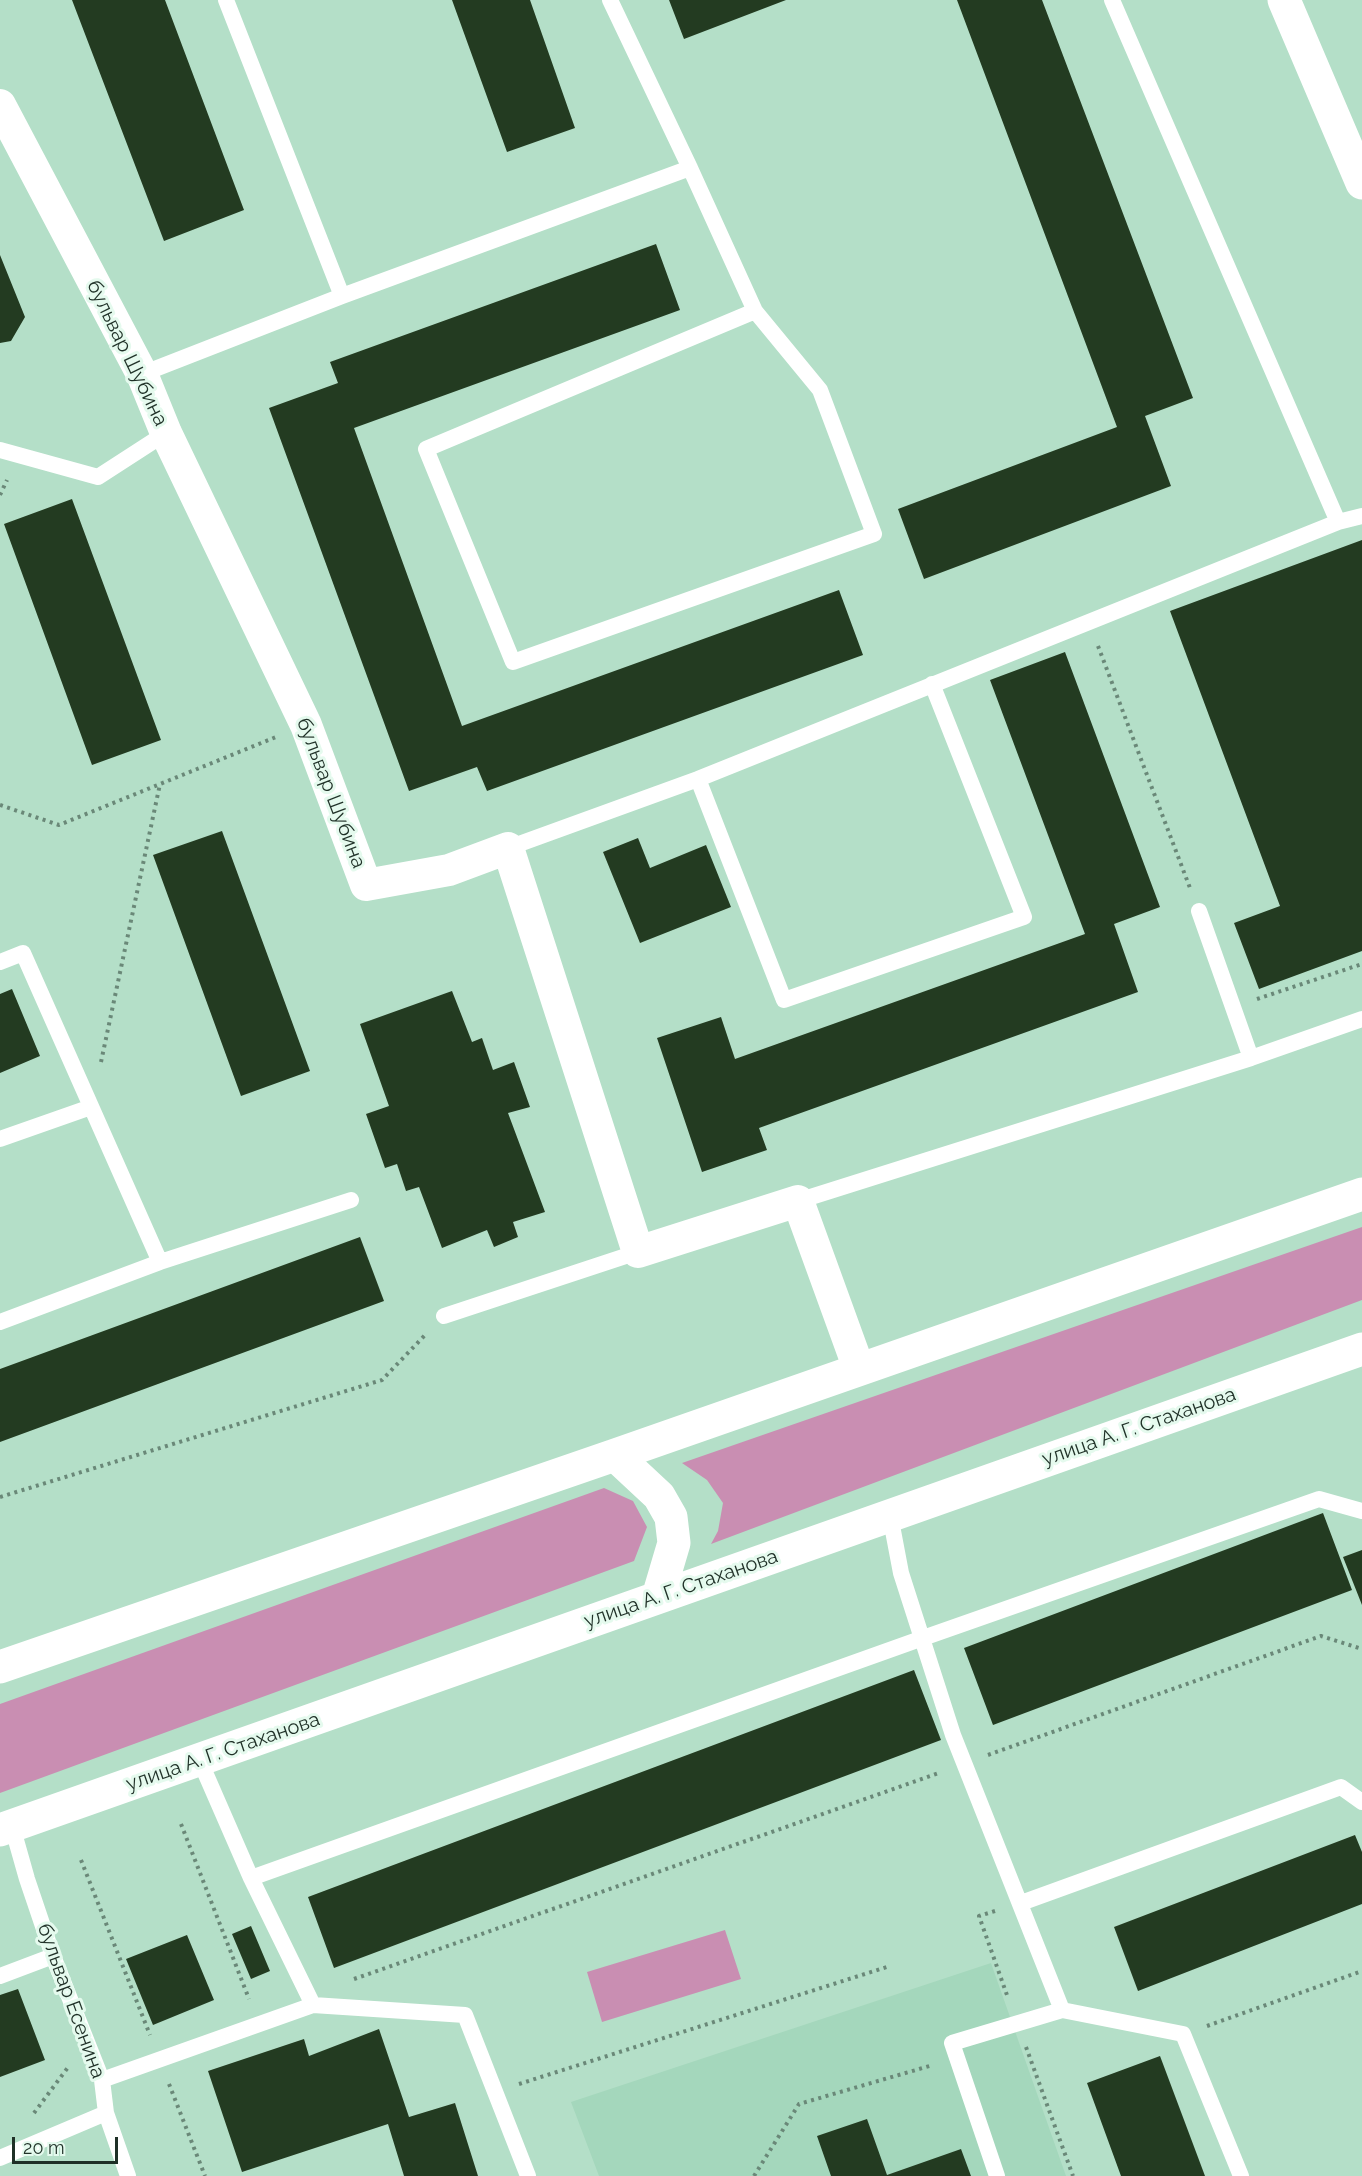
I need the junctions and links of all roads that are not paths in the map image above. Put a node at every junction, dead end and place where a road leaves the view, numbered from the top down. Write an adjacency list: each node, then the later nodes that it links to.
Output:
1 (226, 0): 8 (lane)
2 (610, 0): 6 (lane)
3 (1112, 0): 14 (lane)
4 (1284, 0): 7 (main road)
5 (0, 106): 10 (street, бульвар Шубина)
6 (690, 168): 8 (lane); 9 (lane)
7 (1362, 183)
8 (342, 296): 10 (lane)
9 (755, 311): 9 (lane)
10 (142, 374): 11 (street, бульвар Шубина)
11 (166, 434): 12 (lane); 17 (street, бульвар Шубина)
12 (0, 450)
13 (1362, 516): 14 (lane)
14 (1338, 522): 15 (lane)
15 (932, 684): 16 (lane); 16 (lane)
16 (698, 779): 17 (lane)
17 (508, 848): 27 (street)
18 (1199, 911): 21 (lane)
19 (0, 962): 22 (lane)
20 (1362, 1019): 21 (lane)
21 (1251, 1058): 26 (lane)
22 (91, 1107): 23 (lane); 28 (lane)
23 (0, 1139)
24 (1362, 1194): 32 (main road)
25 (351, 1200): 28 (lane)
26 (798, 1201): 27 (street); 32 (street)
27 (638, 1252): 29 (lane)
28 (160, 1262): 30 (lane)
29 (444, 1316)
30 (0, 1322)
31 (1362, 1349): 35 (main road, улица А. Г. Стаханова)
32 (859, 1369): 33 (main road)
33 (615, 1455): 36 (main road); 38 (main road)
34 (1362, 1511): 37 (lane)
35 (890, 1515): 36 (main road, улица А. Г. Стаханова); 37 (lane)
36 (658, 1597): 39 (main road, улица А. Г. Стаханова)
37 (923, 1638): 42 (lane); 43 (lane)
38 (0, 1667)
39 (200, 1761): 41 (main road, улица А. Г. Стаханова); 42 (lane)
40 (1362, 1802): 43 (lane)
41 (6, 1828): 44 (lane, бульвар Есенина)
42 (251, 1878): 46 (lane)
43 (1021, 1904): 47 (lane)
44 (53, 1956): 45 (lane); 48 (lane, бульвар Есенина)
45 (0, 1976)
46 (311, 2000): 48 (lane); 52 (lane)
47 (1062, 2010): 53 (lane); 54 (lane)
48 (102, 2080): 49 (lane, бульвар Есенина)
49 (106, 2113): 50 (lane); 51 (lane, бульвар Есенина)
50 (0, 2158)
51 (128, 2176)
52 (528, 2176)
53 (997, 2176)
54 (1241, 2176)

